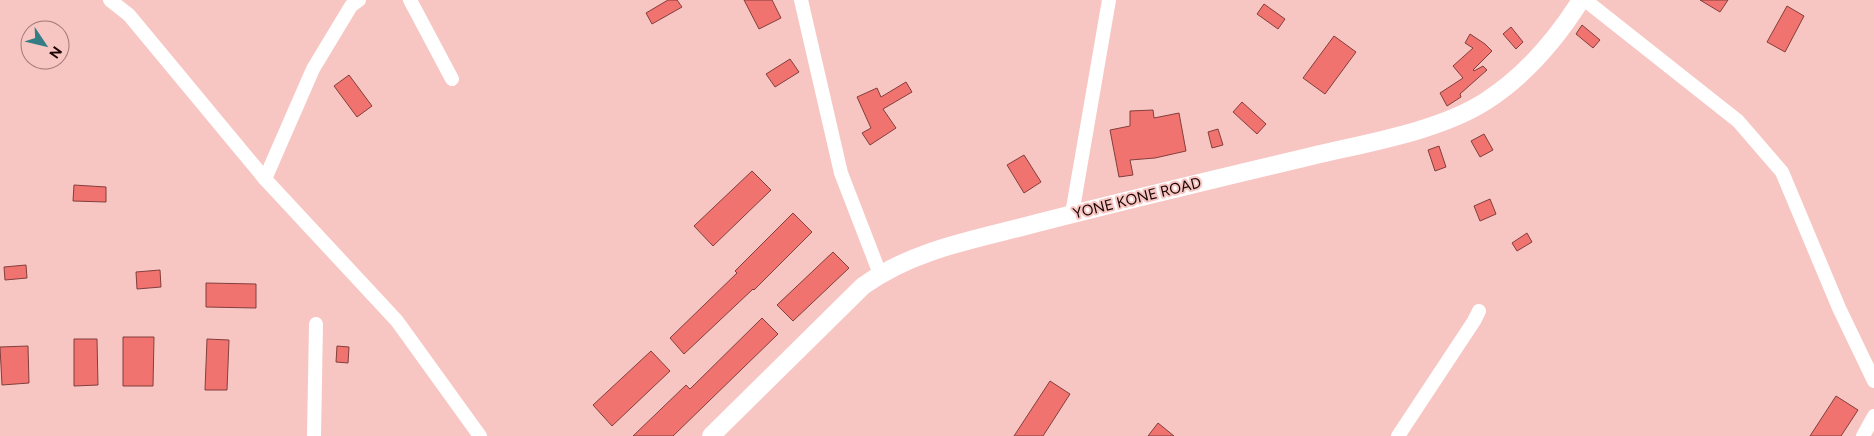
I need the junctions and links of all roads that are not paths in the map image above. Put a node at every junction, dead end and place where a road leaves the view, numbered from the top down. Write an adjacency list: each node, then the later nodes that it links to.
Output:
1 (110, 0): 9 (street)
2 (359, 0): 9 (street)
3 (410, 0): 8 (street)
4 (801, 0): 11 (street)
5 (1108, 0): 10 (street)
6 (1581, 0): 10 (street, YONE KONE ROAD)
7 (1585, 0): 14 (street)
8 (452, 79)
9 (265, 179): 17 (street)
10 (1072, 214): 11 (street, YONE KONE ROAD)
11 (880, 274): 18 (street, YONE KONE ROAD)
12 (1478, 311): 19 (street)
13 (316, 324): 16 (street)
14 (1874, 381)
15 (1874, 416): 20 (street)
16 (314, 436)
17 (480, 436)
18 (711, 436)
19 (1398, 436)
20 (1863, 436)

